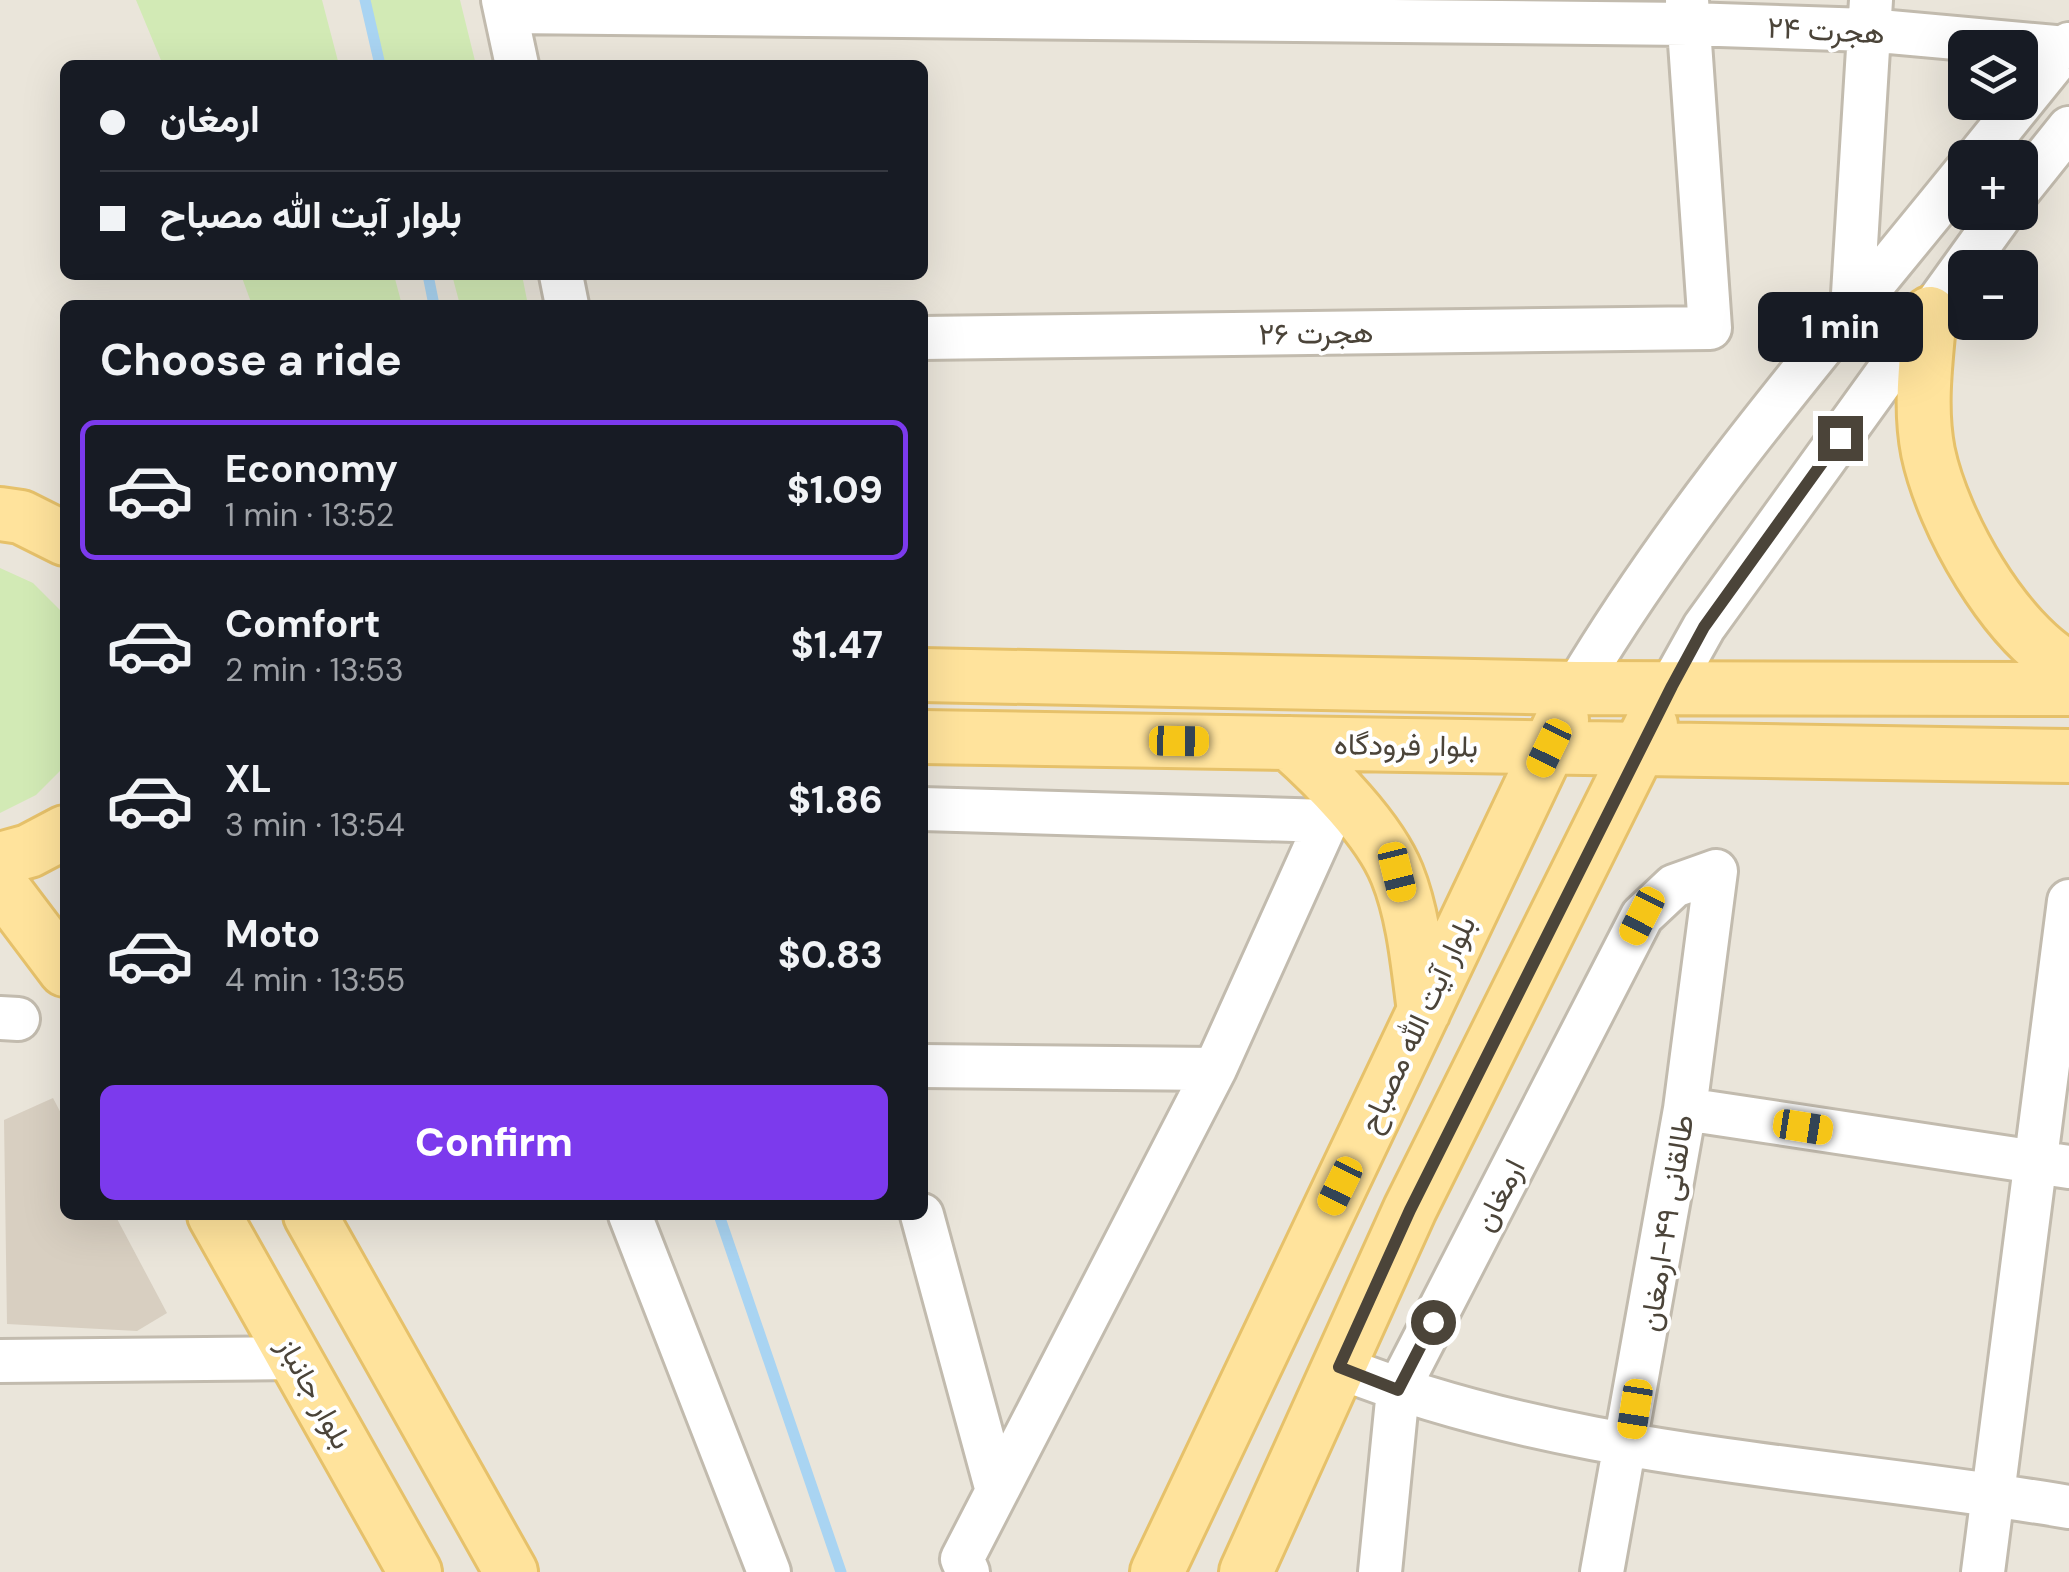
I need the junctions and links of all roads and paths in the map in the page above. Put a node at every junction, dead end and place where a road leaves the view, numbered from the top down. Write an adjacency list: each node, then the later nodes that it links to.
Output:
1 (505, 6): 2 (street, هجرت ۲۴); 7 (street)
2 (739, 7): 3 (street, هجرت ۲۴)
3 (1037, 9): 4 (street, هجرت ۲۴)
4 (1688, 12): 5 (street, هجرت ۲۴); 17 (street, هجرت ۲۶)
5 (1869, 15): 6 (street, هجرت ۲۴); 15 (street)
6 (2067, 46): 9 (street)
7 (517, 60)
8 (2069, 128): 10 (street)
9 (1991, 140)
10 (2038, 167)
11 (2069, 184): 12 (street)
12 (2038, 190)
13 (1948, 193): 15 (street)
14 (1990, 230): 16 (street)
15 (1852, 310): 23 (street)
16 (1930, 313): 20 (main road); 22 (street)
17 (928, 338)
18 (0, 514): 19 (main road)
19 (60, 536)
20 (2069, 668)
21 (928, 676): 23 (main road, بلوار فرودگاه)
22 (1672, 686): 23 (main road, بلوار فرودگاه); 24 (main road, بلوار فرودگاه); 28 (main road)
23 (1576, 688): 27 (main road, بلوار آیت الله مصباح)
24 (2069, 689)
25 (928, 737): 26 (main road, بلوار فرودگاه)
26 (1289, 743): 27 (main road, بلوار فرودگاه); 37 (main road)
27 (1549, 748): 28 (main road, بلوار فرودگاه); 37 (main road, بلوار آیت الله مصباح)
28 (1637, 751): 29 (main road, بلوار فرودگاه); 48 (main road)
29 (2069, 756)
30 (928, 809): 39 (street)
31 (60, 835): 32 (main road)
32 (0, 858)
33 (1716, 871): 40 (street, طالقانی ۴۹-ارمغان); 49 (street, ارمغان)
34 (0, 884): 36 (main road)
35 (2069, 902): 41 (street)
36 (60, 963)
37 (1424, 1011): 58 (main road, بلوار آیت الله مصباح)
38 (928, 1066): 39 (street)
39 (1215, 1069): 51 (street)
40 (1686, 1109): 41 (street); 50 (street, طالقانی ۴۹-ارمغان)
41 (2053, 1165): 52 (street)
42 (217, 1220): 46 (main road, بلوار جانباز)
43 (313, 1220): 55 (main road)
44 (632, 1220): 56 (street)
45 (923, 1220): 51 (street)
46 (295, 1358): 47 (street); 54 (main road, بلوار جانباز)
47 (0, 1361)
48 (1339, 1367): 49 (street); 59 (main road)
49 (1398, 1390): 50 (street); 60 (street, ارمغان)
50 (1628, 1446): 52 (street); 61 (street, طالقانی ۴۹-ارمغان)
51 (997, 1491): 57 (street)
52 (1993, 1494): 53 (street); 62 (street)
53 (2069, 1508)
54 (415, 1572)
55 (510, 1572)
56 (769, 1572)
57 (968, 1572)
58 (1157, 1572)
59 (1246, 1572)
60 (1380, 1572)
61 (1602, 1572)
62 (1983, 1572)

